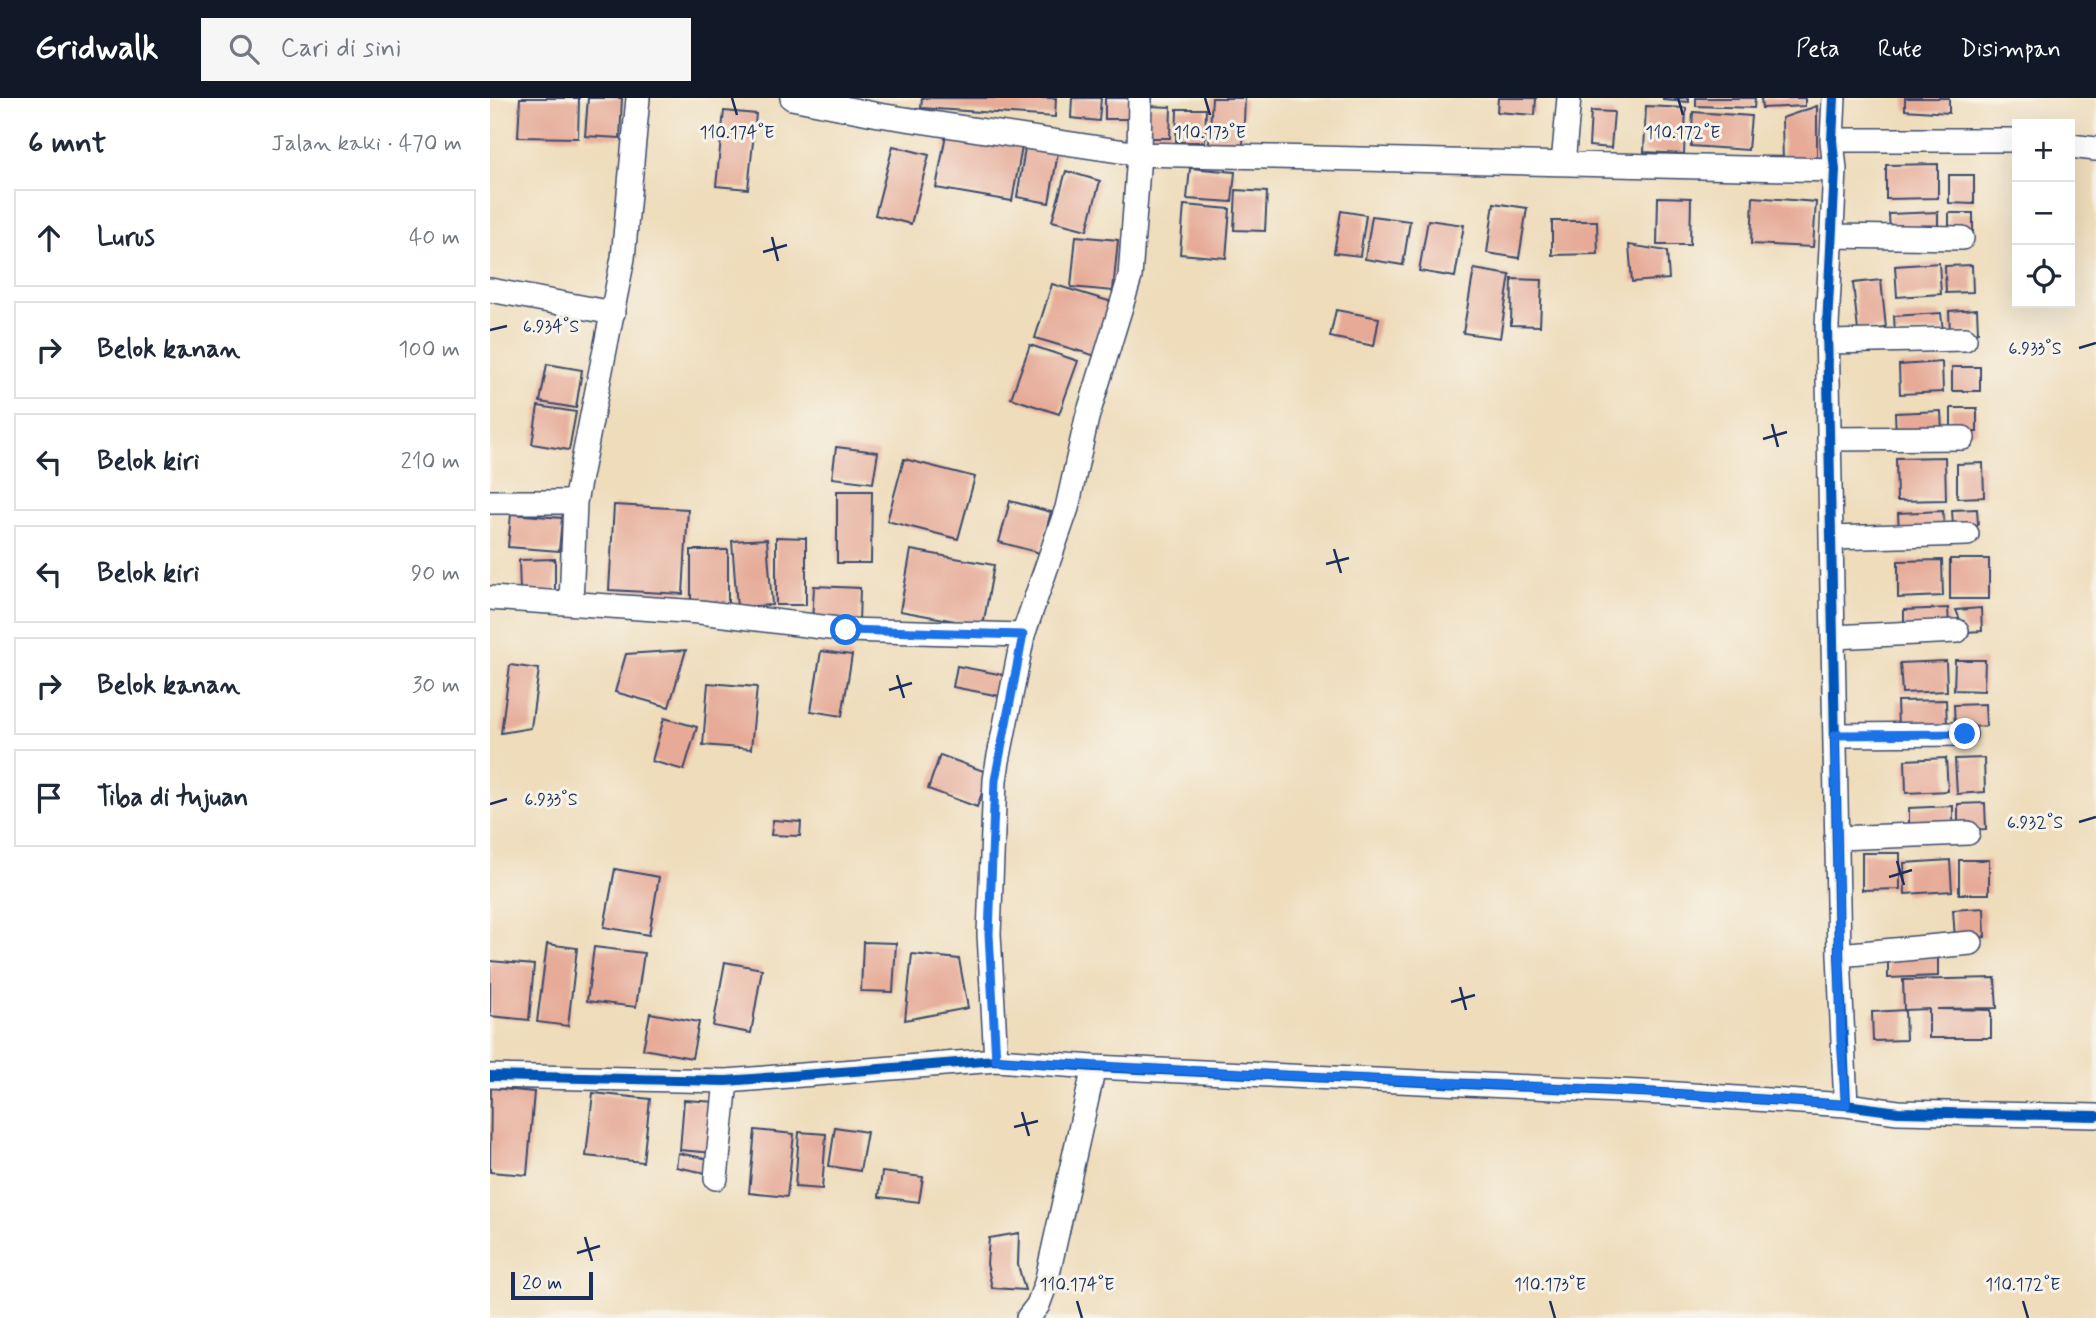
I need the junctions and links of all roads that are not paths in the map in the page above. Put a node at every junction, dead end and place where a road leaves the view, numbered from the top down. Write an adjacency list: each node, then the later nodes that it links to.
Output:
1 (638, 98): 16 (street)
2 (792, 98): 10 (street)
3 (1140, 98): 10 (street)
4 (1569, 98): 11 (street)
5 (1834, 98): 6 (street)
6 (1832, 140): 7 (street); 12 (street)
7 (2012, 140)
8 (2075, 147): 9 (street)
9 (2096, 149)
10 (1139, 154): 11 (street); 28 (street)
11 (1563, 164): 12 (street)
12 (1835, 170): 13 (street)
13 (1832, 236): 14 (street); 18 (street)
14 (1962, 238)
15 (490, 290): 16 (street)
16 (612, 313): 22 (street)
17 (1965, 338): 18 (street)
18 (1828, 342): 20 (street)
19 (1962, 438): 20 (street)
20 (1829, 439): 24 (street)
21 (490, 502): 22 (street)
22 (575, 502): 26 (street)
23 (1967, 534): 24 (street)
24 (1831, 538): 29 (street)
25 (490, 598): 26 (street)
26 (571, 603): 28 (street)
27 (1957, 631): 29 (street)
28 (1023, 635): 36 (street)
29 (1833, 637): 31 (street)
30 (1965, 734): 31 (street)
31 (1835, 735): 33 (street)
32 (1968, 833): 33 (street)
33 (1836, 838): 35 (street)
34 (1971, 943): 35 (street)
35 (1839, 955): 40 (street)
36 (996, 1060): 37 (street); 39 (street)
37 (1094, 1068): 40 (street); 43 (street)
38 (490, 1076): 39 (street)
39 (726, 1081): 42 (street)
40 (1846, 1105): 41 (street)
41 (2096, 1116)
42 (716, 1178)
43 (1028, 1318)

